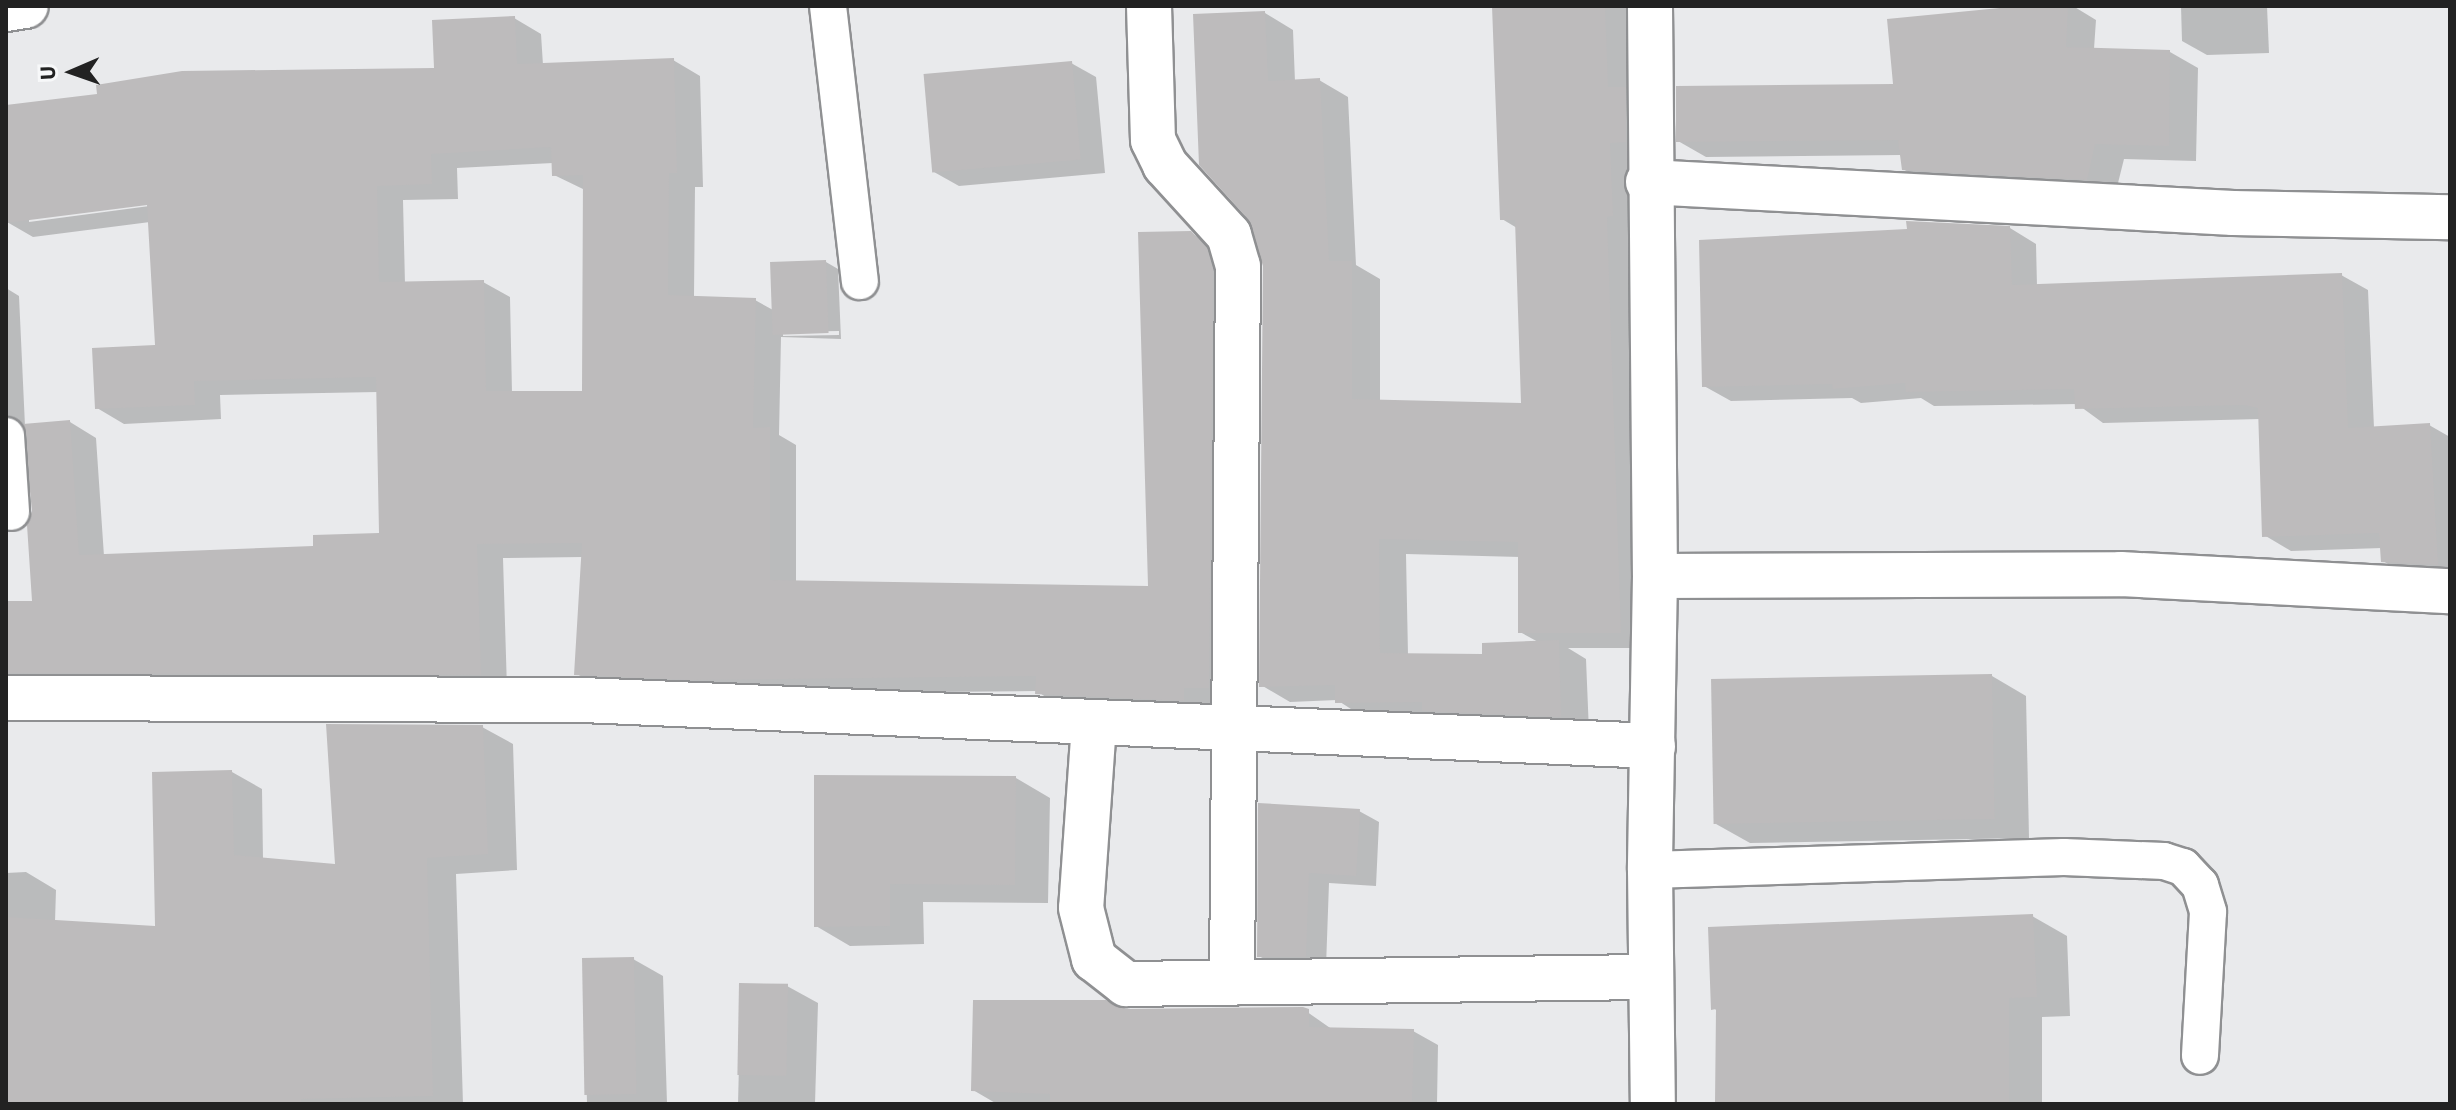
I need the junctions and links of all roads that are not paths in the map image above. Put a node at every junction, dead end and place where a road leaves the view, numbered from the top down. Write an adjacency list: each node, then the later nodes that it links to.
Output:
1 (26, 6): 5 (street)
2 (828, 6): 8 (lane)
3 (1149, 6): 15 (street)
4 (1650, 6): 6 (street)
5 (6, 9)
6 (1648, 182): 7 (street); 11 (street)
7 (2450, 217)
8 (860, 281)
9 (6, 436): 10 (lane)
10 (11, 512)
11 (1655, 576): 12 (street); 16 (street)
12 (2450, 591)
13 (6, 698): 14 (street)
14 (1094, 724): 15 (street); 19 (street)
15 (1237, 729): 16 (street); 19 (street)
16 (1653, 746): 17 (street)
17 (1650, 870): 18 (street); 20 (lane)
18 (1650, 977): 19 (street); 21 (street)
19 (1232, 983)
20 (2200, 1056)
21 (1653, 1104)

